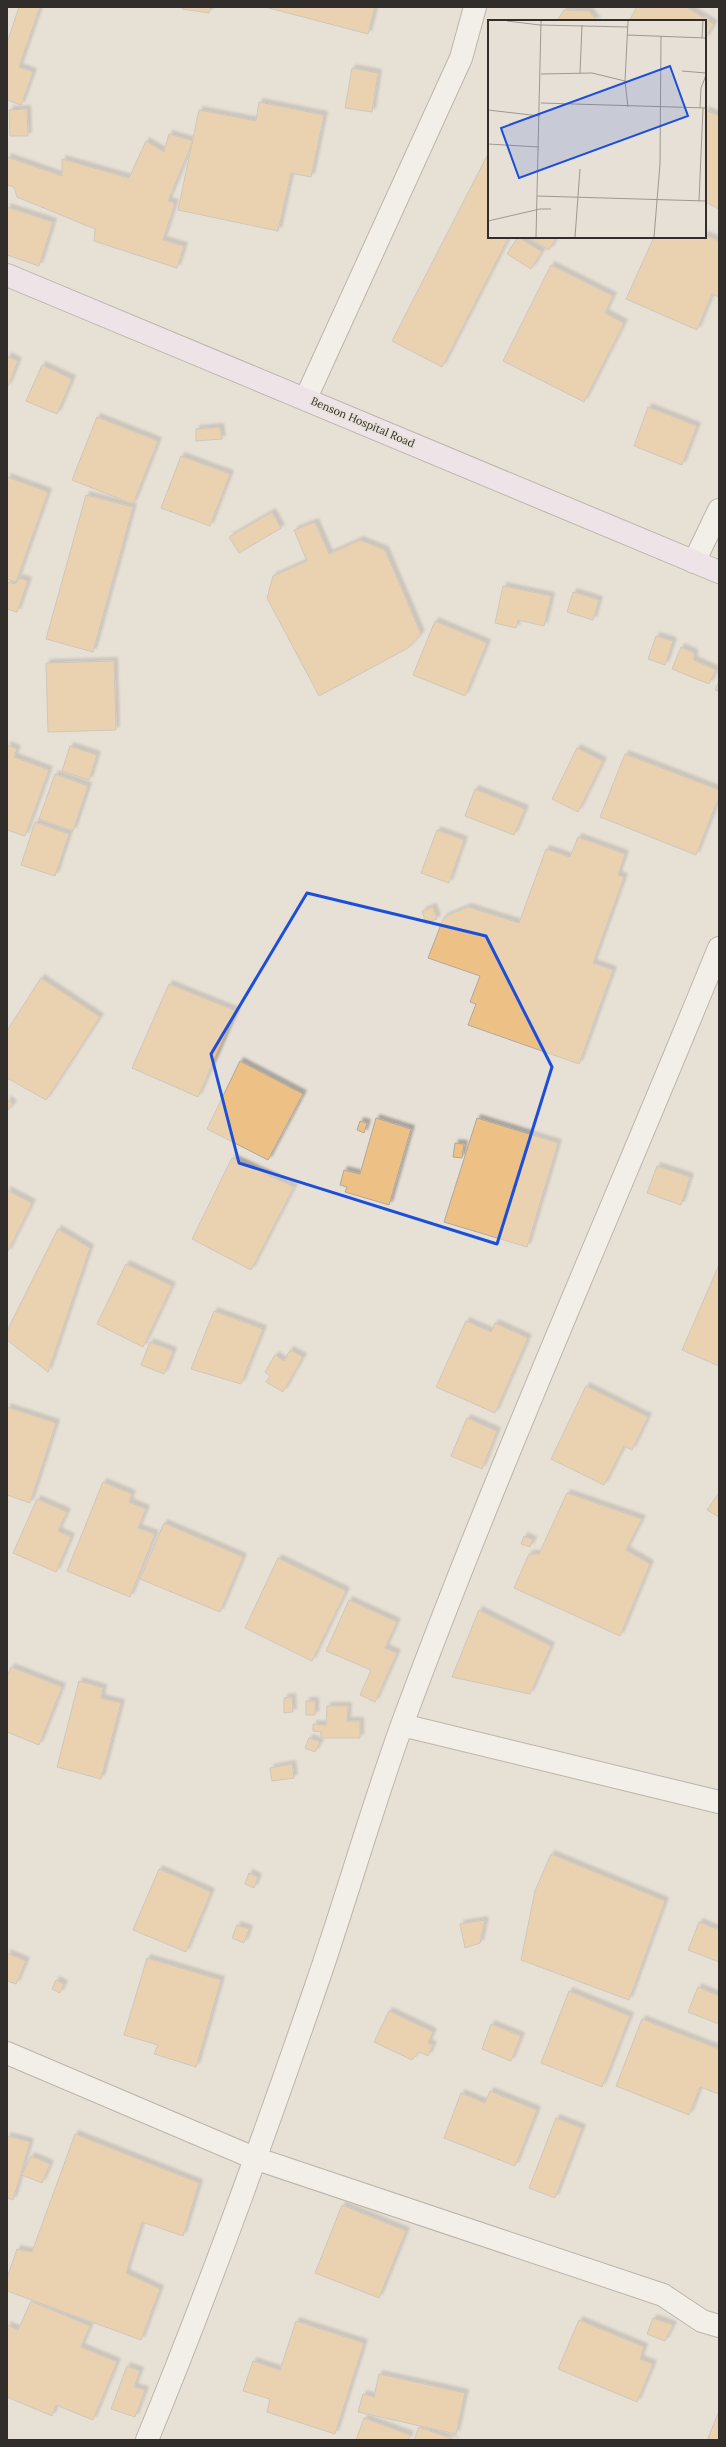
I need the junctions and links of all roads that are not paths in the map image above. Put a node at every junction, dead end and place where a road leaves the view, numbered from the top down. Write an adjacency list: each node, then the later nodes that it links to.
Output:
1 (475, 7): 3 (street)
2 (7, 275): 3 (street, Benson Hospital Road)
3 (306, 398): 5 (street, Benson Hospital Road)
4 (719, 510): 5 (street)
5 (694, 562): 6 (street, Benson Hospital Road)
6 (719, 572)
7 (719, 948): 8 (street)
8 (402, 1725): 9 (street); 11 (street)
9 (719, 1802)
10 (7, 2053): 11 (street)
11 (254, 2158): 12 (street); 13 (street)
12 (719, 2326)
13 (147, 2440)

